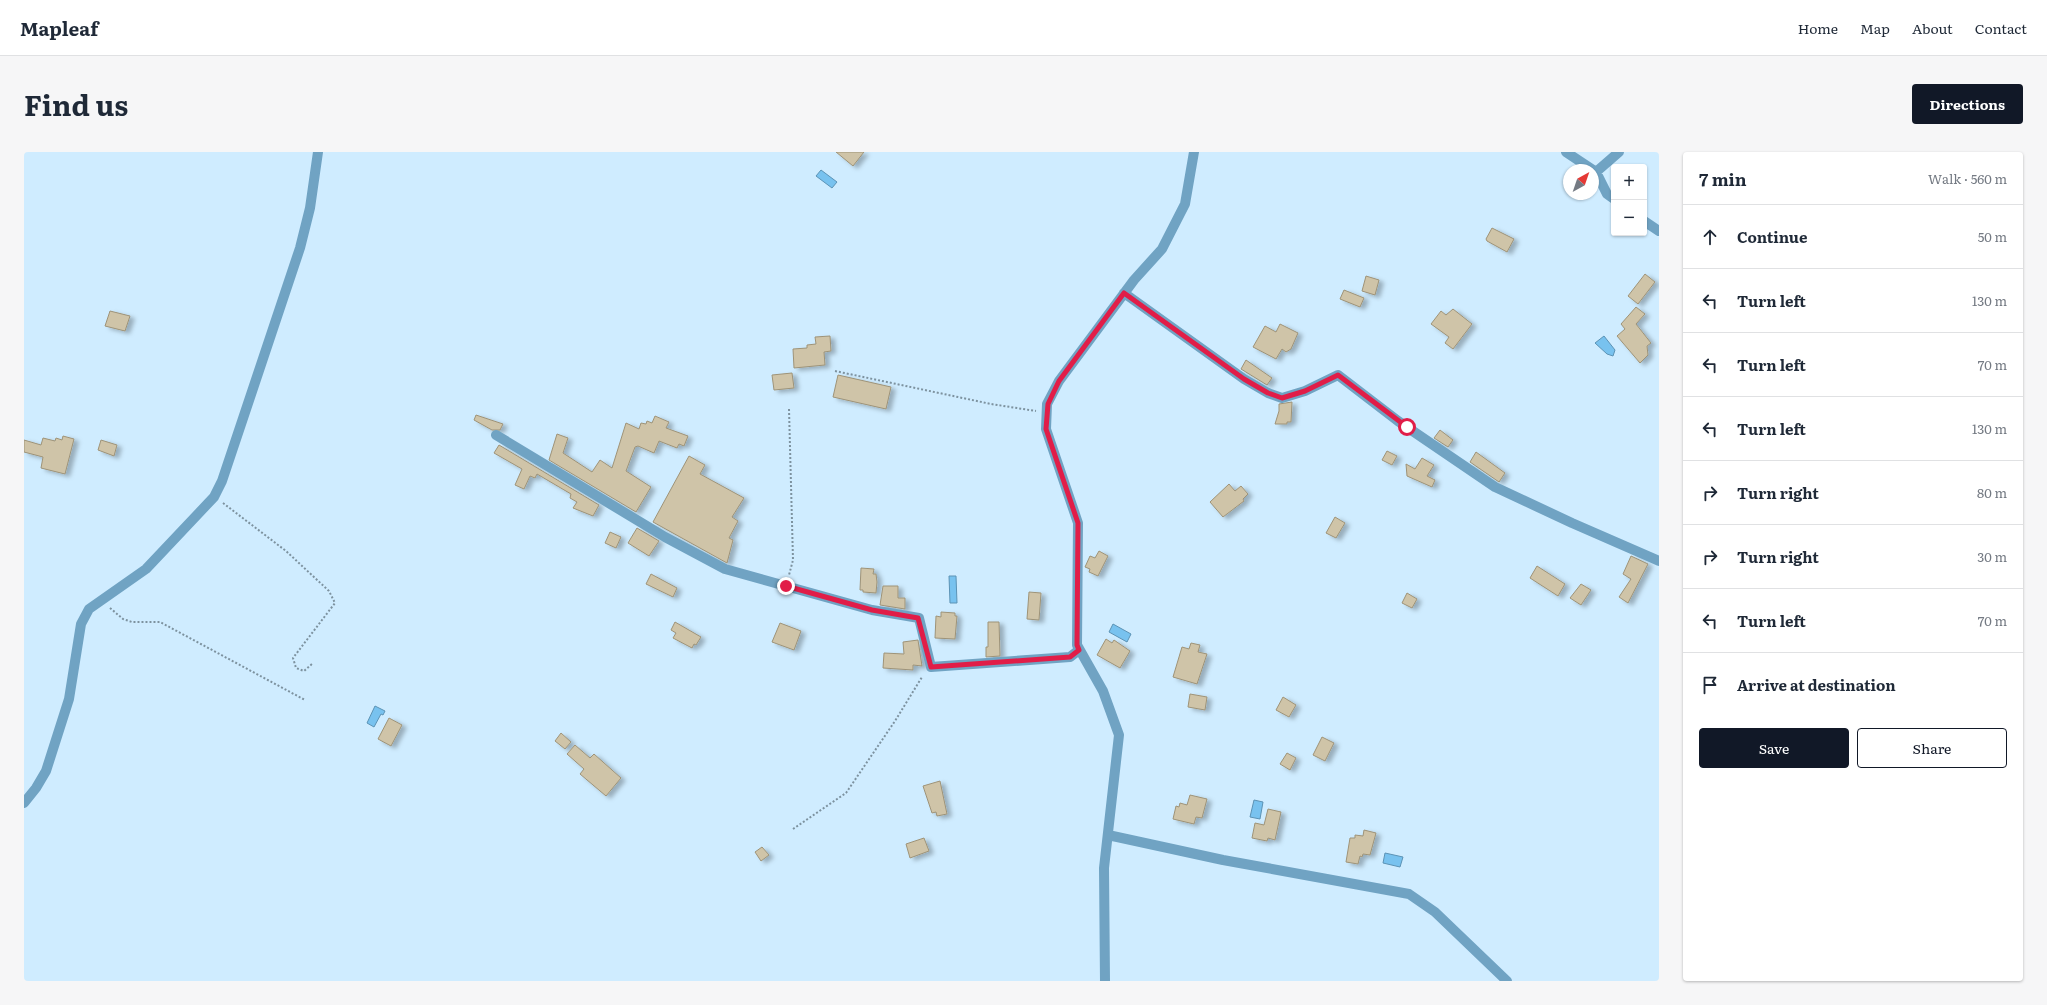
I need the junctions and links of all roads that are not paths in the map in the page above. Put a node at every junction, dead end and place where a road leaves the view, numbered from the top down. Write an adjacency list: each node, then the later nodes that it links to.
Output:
1 (318, 152): 15 (street)
2 (1194, 152): 11 (street)
3 (1566, 152): 5 (street)
4 (1619, 152): 6 (street)
5 (1584, 164)
6 (1599, 169)
7 (1599, 178): 8 (street)
8 (1611, 197)
9 (1647, 223): 10 (street)
10 (1659, 230)
11 (1124, 293): 13 (street); 14 (street)
12 (496, 435): 14 (street)
13 (1659, 561)
14 (1079, 650): 16 (street)
15 (24, 803)
16 (1108, 835): 17 (street); 18 (street)
17 (1105, 981)
18 (1507, 981)

